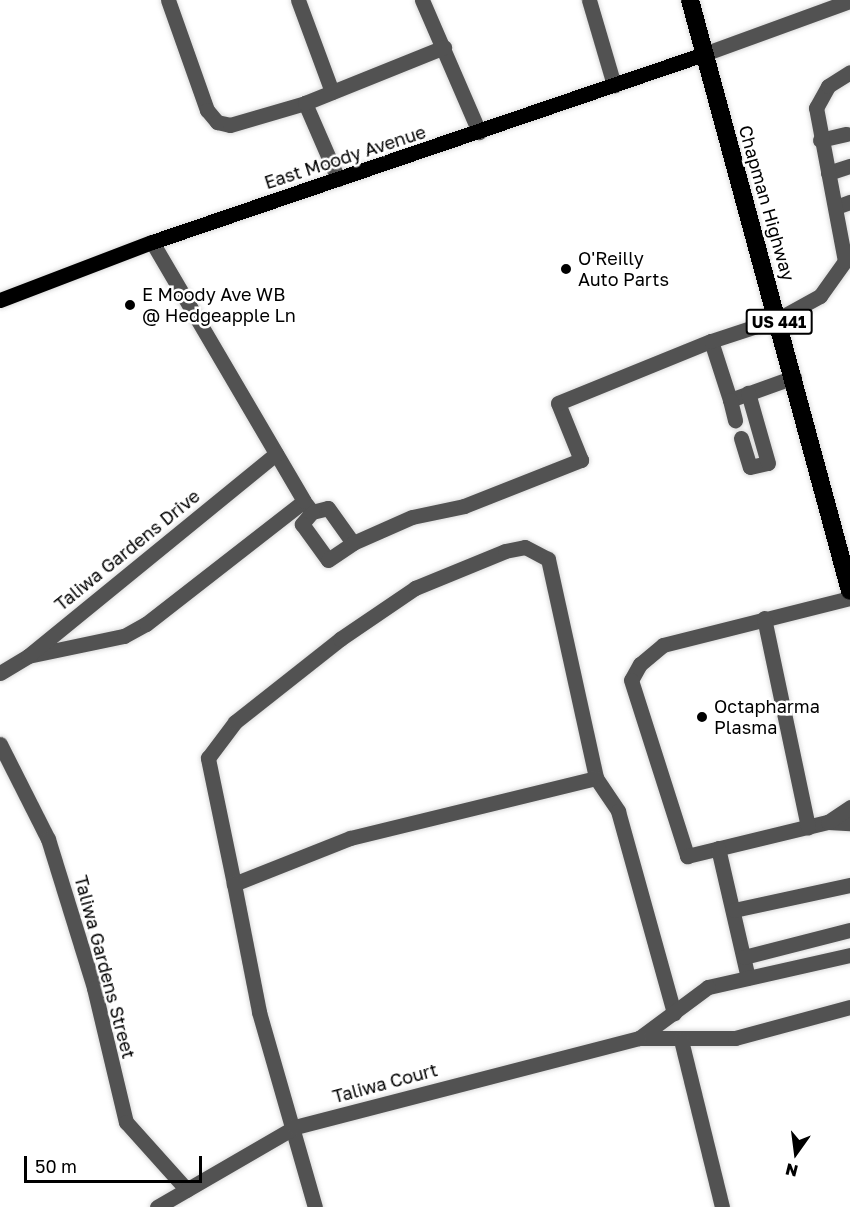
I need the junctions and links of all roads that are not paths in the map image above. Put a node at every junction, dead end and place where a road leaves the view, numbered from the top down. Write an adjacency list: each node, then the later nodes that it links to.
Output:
1 (168, 0): 12 (street)
2 (298, 0): 11 (street)
3 (422, 0): 7 (street)
4 (589, 0): 10 (street)
5 (690, 0): 8 (highway, Chapman Highway / US 441)
6 (850, 0): 8 (street)
7 (444, 47): 11 (street); 13 (street)
8 (704, 54): 10 (main road, East Moody Avenue); 23 (highway, Chapman Highway / US 441)
9 (850, 72): 15 (street)
10 (614, 85): 13 (main road, East Moody Avenue)
11 (332, 92): 12 (street)
12 (305, 103): 18 (street)
13 (479, 132): 18 (main road, East Moody Avenue)
14 (846, 134): 15 (street)
15 (820, 140): 17 (street)
16 (850, 166): 17 (street)
17 (828, 173): 19 (street)
18 (338, 180): 20 (main road, East Moody Avenue)
19 (843, 205): 21 (street)
20 (152, 242): 22 (main road, East Moody Avenue); 30 (street)
21 (848, 260): 23 (street)
22 (0, 300)
23 (778, 319): 24 (street); 25 (highway, Chapman Highway / US 441)
24 (711, 341): 27 (street); 32 (street)
25 (794, 377): 26 (street); 33 (highway, Chapman Highway / US 441)
26 (748, 393): 27 (street); 29 (street)
27 (730, 400): 28 (street)
28 (735, 420)
29 (741, 438)
30 (276, 453): 31 (street); 36 (street, Taliwa Gardens Drive)
31 (308, 507): 32 (street); 32 (street); 36 (street)
32 (353, 543)
33 (850, 591)
34 (850, 598): 35 (street)
35 (764, 618): 43 (street); 44 (street)
36 (28, 656): 37 (street, Taliwa Gardens Drive)
37 (0, 673)
38 (0, 744): 57 (street, Taliwa Gardens Street)
39 (596, 778): 45 (street); 45 (street); 53 (street)
40 (850, 807): 41 (street)
41 (828, 822): 42 (street); 43 (street)
42 (850, 823)
43 (808, 827): 44 (street)
44 (718, 848): 47 (street)
45 (234, 884): 56 (street)
46 (850, 885): 47 (street)
47 (734, 910): 50 (street)
48 (850, 930): 50 (street)
49 (850, 955): 51 (street, Taliwa Court)
50 (744, 957): 51 (street)
51 (748, 978): 53 (street, Taliwa Court)
52 (850, 1007): 55 (street, Taliwa Court)
53 (674, 1013): 54 (street, Taliwa Court)
54 (639, 1038): 55 (street, Taliwa Court); 56 (street, Taliwa Court)
55 (681, 1040): 60 (street)
56 (294, 1127): 57 (street, Taliwa Court); 59 (street)
57 (187, 1190): 58 (street, Taliwa Court)
58 (157, 1207)
59 (315, 1207)
60 (722, 1207)

